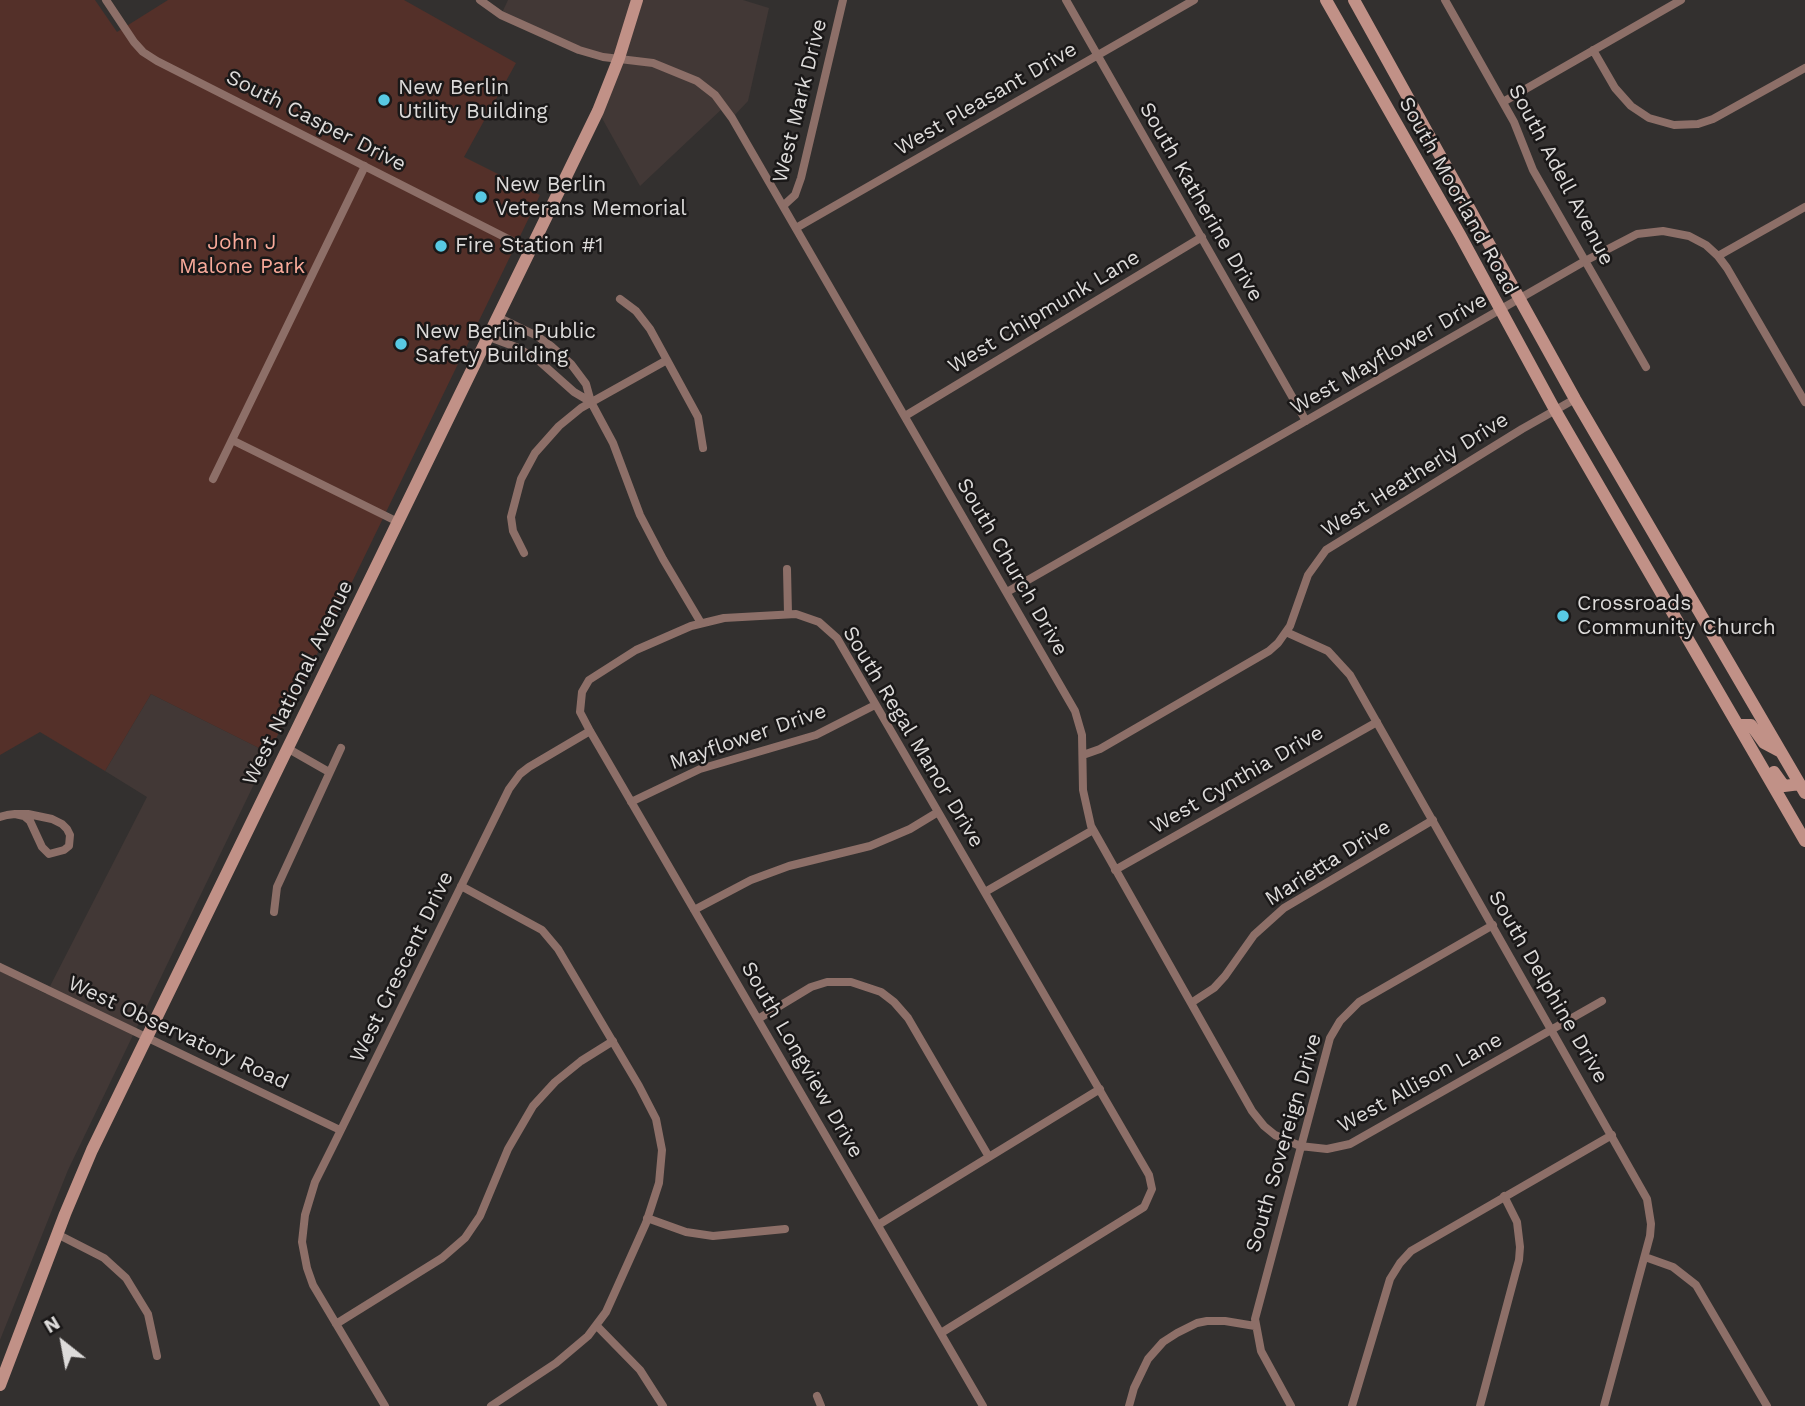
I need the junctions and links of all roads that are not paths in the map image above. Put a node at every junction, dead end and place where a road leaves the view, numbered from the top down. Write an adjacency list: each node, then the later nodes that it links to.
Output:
1 (106, 0): 16 (street, South Casper Drive)
2 (480, 0): 13 (street, South Church Drive)
3 (637, 0): 13 (main road, West National Avenue)
4 (844, 0): 17 (street, West Mark Drive)
5 (1066, 0): 12 (street, South Katherine Drive)
6 (1194, 0): 12 (street, West Pleasant Drive)
7 (1326, 0): 26 (main road, South Moorland Road)
8 (1353, 0): 25 (main road, South Moorland Road)
9 (1445, 0): 15 (street, South Adell Avenue)
10 (1681, 0): 11 (street)
11 (1593, 50): 14 (street); 15 (street)
12 (1097, 55): 19 (street, West Pleasant Drive); 20 (street, South Katherine Drive)
13 (619, 58): 17 (street, South Church Drive); 21 (main road, West National Avenue)
14 (1805, 68)
15 (1503, 102): 23 (street, South Adell Avenue)
16 (365, 166): 21 (street, South Casper Drive); 37 (street)
17 (783, 206): 19 (street, South Church Drive)
18 (1805, 207): 22 (street)
19 (796, 228): 35 (street, South Church Drive)
20 (1202, 237): 35 (street, West Chipmunk Lane); 36 (street, South Katherine Drive)
21 (530, 250): 27 (main road, West National Avenue)
22 (1718, 256): 23 (street, West Mayflower Drive); 33 (street, West Mayflower Drive)
23 (1585, 261): 25 (street, West Mayflower Drive); 30 (street, South Adell Avenue)
24 (620, 299): 29 (street)
25 (1521, 299): 26 (street, West Mayflower Drive); 31 (main road, South Moorland Road)
26 (1499, 312): 34 (main road, South Moorland Road); 36 (street, West Mayflower Drive)
27 (498, 317): 28 (main road, West National Avenue); 32 (street)
28 (489, 337): 32 (street); 40 (main road, West National Avenue)
29 (667, 360): 32 (street); 38 (street)
30 (1646, 367)
31 (1576, 399): 34 (street); 53 (main road, South Moorland Road)
32 (591, 402): 41 (street); 45 (street)
33 (1805, 402)
34 (1555, 410): 46 (street, West Heatherly Drive); 49 (main road, South Moorland Road)
35 (905, 416): 43 (street, South Church Drive)
36 (1306, 421): 43 (street, West Mayflower Drive)
37 (232, 440): 39 (street); 40 (street)
38 (704, 447)
39 (213, 479)
40 (398, 522): 51 (main road, West National Avenue)
41 (524, 553)
42 (787, 569): 44 (street)
43 (1007, 592): 54 (street, South Church Drive)
44 (788, 614): 45 (street, South Regal Manor Drive); 47 (street, South Regal Manor Drive)
45 (701, 623): 50 (street, South Regal Manor Drive)
46 (1286, 632): 48 (street, South Delphine Drive); 54 (street, West Heatherly Drive)
47 (875, 705): 58 (street, Mayflower Drive); 59 (street, South Regal Manor Drive)
48 (1377, 722): 62 (street, South Delphine Drive); 65 (street, West Cynthia Drive)
49 (1738, 725): 53 (main road); 55 (main road, South Moorland Road)
50 (590, 731): 58 (street, South Longview Drive); 66 (street, West Crescent Drive)
51 (287, 748): 56 (street); 76 (main road, West National Avenue)
52 (341, 748): 56 (street)
53 (1782, 752): 57 (main road, South Moorland Road)
54 (1083, 755): 63 (street, South Church Drive)
55 (1755, 755): 57 (main road); 64 (main road, South Moorland Road)
56 (329, 772): 69 (street)
57 (1802, 789)
58 (631, 802): 68 (street, South Longview Drive)
59 (938, 812): 67 (street, South Regal Manor Drive); 68 (street)
60 (15, 814): 60 (street); 61 (street)
61 (0, 817)
62 (1433, 820): 70 (street, South Delphine Drive); 73 (street, Marietta Drive)
63 (1093, 830): 65 (street, South Church Drive); 67 (street)
64 (1805, 841)
65 (1115, 870): 73 (street, South Church Drive)
66 (461, 886): 77 (street); 79 (street, West Crescent Drive)
67 (985, 892): 78 (street, South Regal Manor Drive)
68 (694, 910): 74 (street, South Longview Drive)
69 (274, 912)
70 (1493, 925): 75 (street, South Delphine Drive); 81 (street, South Sovereign Drive)
71 (0, 967): 76 (street, West Observatory Road)
72 (1602, 1001): 75 (street, West Allison Lane)
73 (1191, 1003): 81 (street, South Church Drive)
74 (758, 1019): 82 (street); 85 (street, South Longview Drive)
75 (1552, 1030): 80 (street, South Delphine Drive); 81 (street, West Allison Lane)
76 (146, 1037): 79 (street, West Observatory Road); 87 (main road, West National Avenue)
77 (613, 1041): 84 (street); 89 (street)
78 (1100, 1089): 82 (street); 92 (street, South Regal Manor Drive)
79 (340, 1130): 89 (street, West Crescent Drive)
80 (1612, 1135): 83 (street); 88 (street, South Delphine Drive)
81 (1300, 1146): 91 (street, South Sovereign Drive)
82 (989, 1157): 85 (street)
83 (1504, 1196): 103 (street); 104 (street)
84 (647, 1218): 86 (street); 90 (street)
85 (878, 1225): 92 (street, South Longview Drive)
86 (785, 1229)
87 (57, 1234): 93 (street); 94 (main road, West National Avenue)
88 (1645, 1257): 105 (street, South Delphine Drive); 106 (street)
89 (336, 1324): 96 (street, West Crescent Drive)
90 (596, 1325): 97 (street); 98 (street)
91 (1255, 1326): 101 (street); 102 (street, South Sovereign Drive)
92 (940, 1333): 100 (street, South Longview Drive)
93 (157, 1356)
94 (0, 1385)
95 (817, 1396): 99 (street)
96 (384, 1406)
97 (491, 1406)
98 (663, 1406)
99 (821, 1406)
100 (983, 1406)
101 (1129, 1406)
102 (1291, 1406)
103 (1352, 1406)
104 (1480, 1406)
105 (1605, 1406)
106 (1767, 1406)

